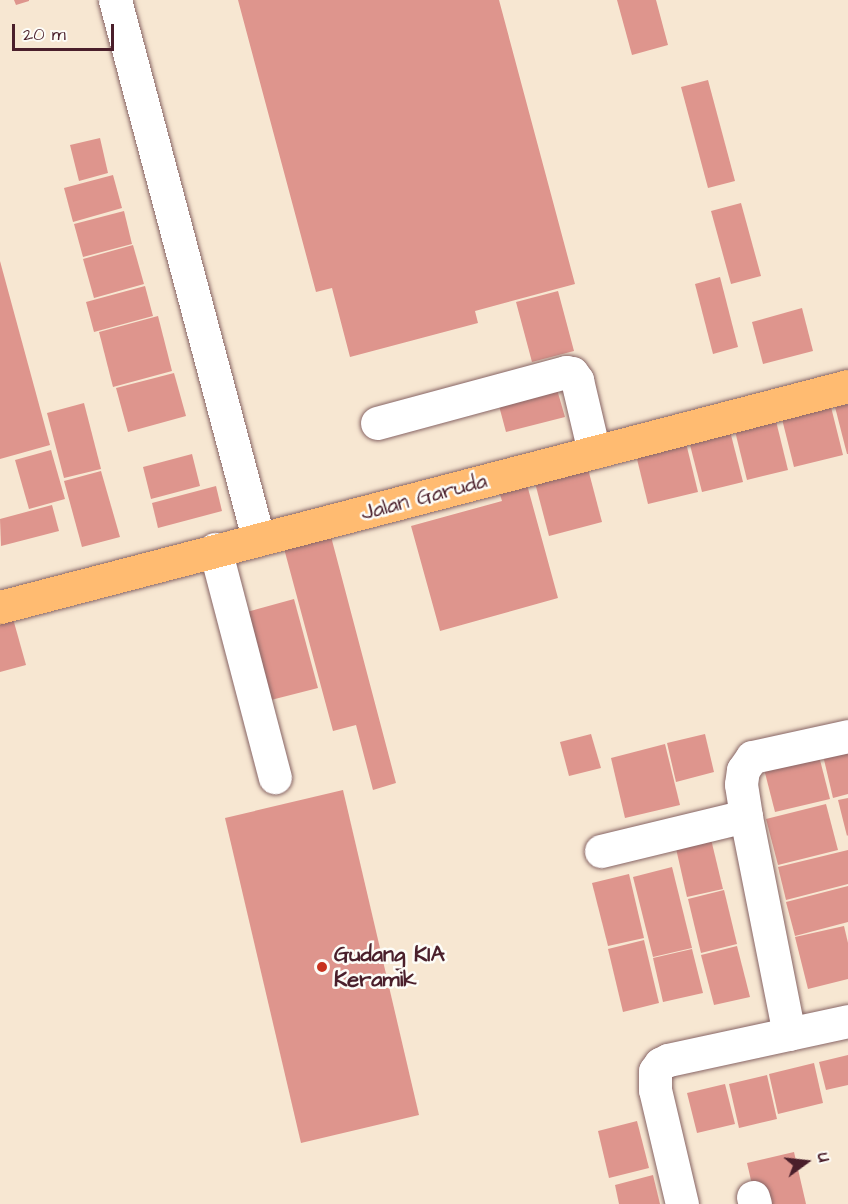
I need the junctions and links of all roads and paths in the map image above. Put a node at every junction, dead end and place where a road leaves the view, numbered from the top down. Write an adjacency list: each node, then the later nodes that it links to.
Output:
1 (115, 0): 5 (street)
2 (848, 386): 4 (main road, Jalan Garuda)
3 (377, 423): 4 (street)
4 (594, 452): 5 (main road, Jalan Garuda)
5 (258, 538): 6 (main road, Jalan Garuda)
6 (215, 549): 7 (main road, Jalan Garuda); 9 (street)
7 (0, 607)
8 (848, 736): 10 (street)
9 (275, 777)
10 (746, 816): 11 (street); 13 (street)
11 (601, 851)
12 (848, 1021): 13 (street)
13 (789, 1034): 14 (street)
14 (682, 1204)

